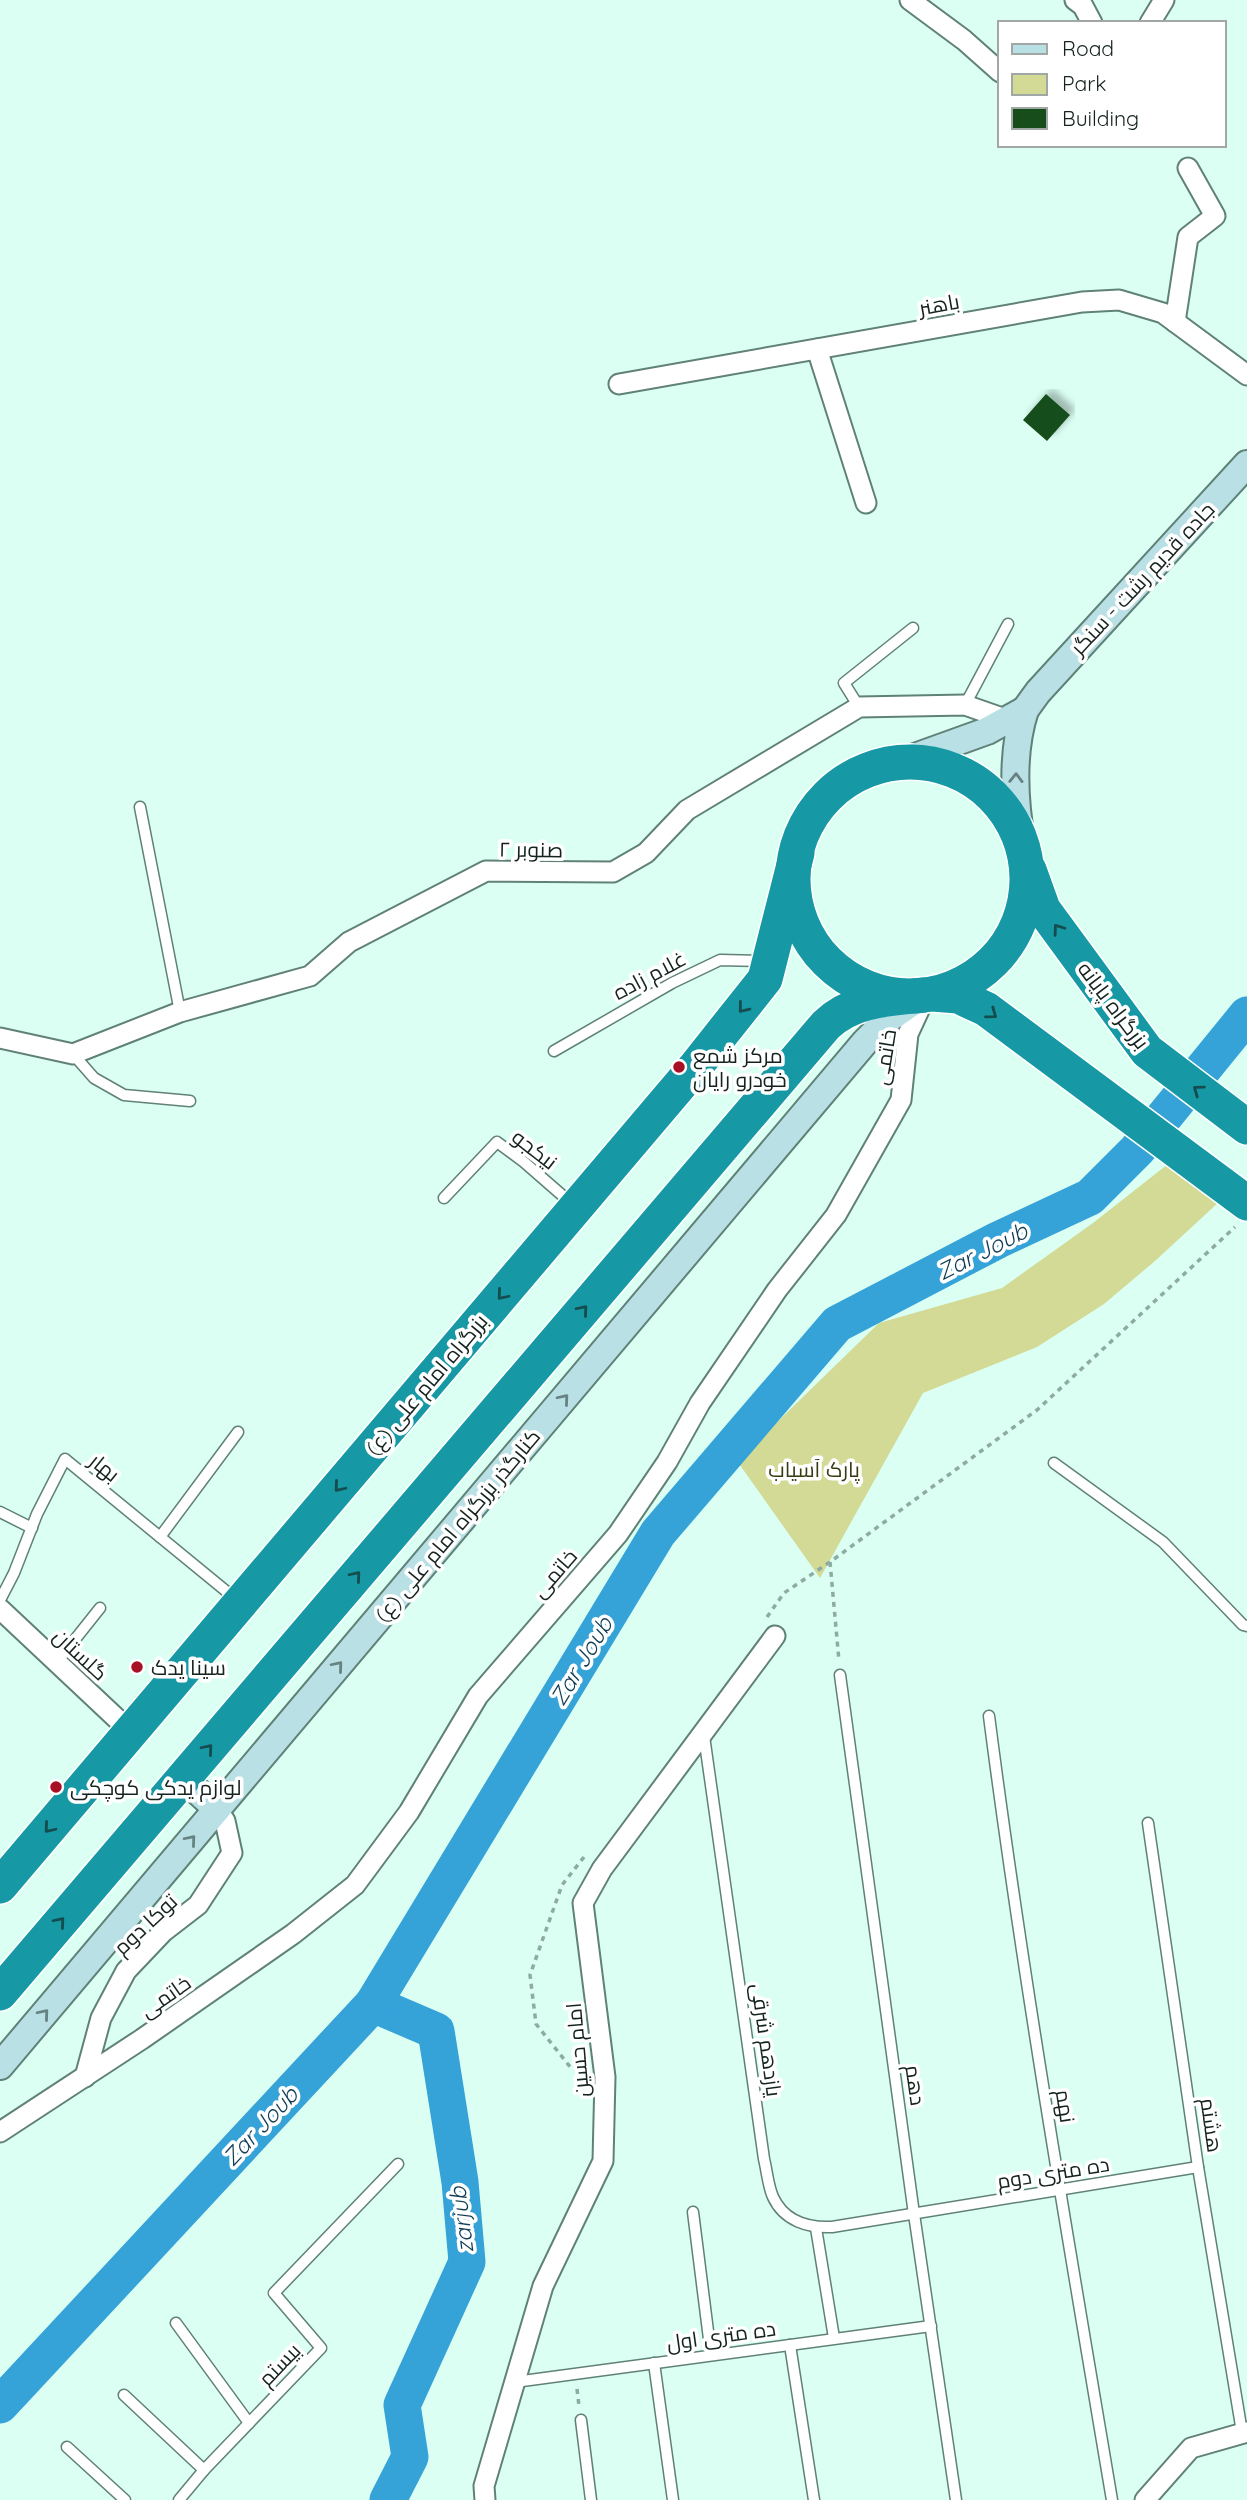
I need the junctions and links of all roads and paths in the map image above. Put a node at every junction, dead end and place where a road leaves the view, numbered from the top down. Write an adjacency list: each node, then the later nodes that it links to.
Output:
1 (910, 0): 6 (street)
2 (1074, 0): 4 (street)
3 (1164, 0): 5 (street)
4 (1091, 21)
5 (1151, 21)
6 (998, 70)
7 (1188, 168): 8 (street)
8 (1175, 322): 9 (street, باهنر); 10 (street, باهنر)
9 (817, 349): 11 (street, باهنر); 13 (street)
10 (1247, 375)
11 (619, 384)
12 (1247, 464): 18 (main road, جاده قدیم رشت - سنگر)
13 (866, 503)
14 (1008, 624): 16 (lane)
15 (914, 628): 17 (lane)
16 (965, 705): 17 (street, صنوبر ۲); 18 (street, صنوبر ۲)
17 (859, 707): 25 (street, صنوبر ۲)
18 (1023, 707): 19 (main road); 21 (main road, one-way to 18)
19 (898, 763): 21 (highway); 22 (highway)
20 (140, 807): 25 (lane)
21 (1022, 848): 24 (highway); 30 (highway, بزرگراه پایانه, one-way to 21)
22 (797, 853): 23 (highway, بزرگراه امام علی (ع)); 24 (highway)
23 (770, 961): 27 (lane, غلام زاده); 32 (highway, بزرگراه امام علی (ع), one-way to 32)
24 (926, 995): 33 (highway, one-way to 33); 51 (highway, one-way to 24); 52 (main road, کنارگذر بزرگراه امام علی (ع), one-way to 24); 58 (street, خاتمی)
25 (180, 1012): 28 (street, صنوبر ۲)
26 (0, 1038): 28 (street)
27 (554, 1051)
28 (73, 1054): 29 (lane)
29 (190, 1101)
30 (1242, 1123)
31 (444, 1198): 32 (lane, نیکجو)
32 (576, 1208): 41 (highway, بزرگراه امام علی (ع), one-way to 41)
33 (1242, 1214): 39 (path)
34 (238, 1432): 38 (lane)
35 (1054, 1464): 44 (lane)
36 (0, 1512): 37 (lane)
37 (32, 1528): 38 (lane, بهار); 40 (lane, بهار)
38 (160, 1537): 41 (lane, بهار)
39 (830, 1562): 45 (path); 47 (path)
40 (0, 1600)
41 (240, 1603): 49 (highway, بزرگراه امام علی (ع))
42 (100, 1608): 46 (lane)
43 (0, 1609): 46 (street, گلستان)
44 (1247, 1626)
45 (768, 1631): 50 (street, امام حسین)
46 (57, 1662): 49 (street, گلستان)
47 (841, 1675): 65 (lane, دهم)
48 (989, 1716): 63 (lane, نهم)
49 (131, 1732): 55 (highway, بزرگراه امام علی (ع), one-way to 55)
50 (703, 1734): 59 (street, امام حسین); 66 (lane, یازدهم شرقی)
51 (183, 1778): 52 (main road); 56 (highway, one-way to 51)
52 (217, 1809): 57 (main road, کنارگذر بزرگراه امام علی (ع), one-way to 52); 58 (street, توکا دوم)
53 (1149, 1823): 62 (lane, هشتم)
54 (587, 1853): 59 (path)
55 (0, 1886)
56 (0, 1993)
57 (0, 2066)
58 (85, 2077): 60 (street, خاتمی)
59 (605, 2077): 74 (street, امام حسین)
60 (0, 2132)
61 (398, 2164): 77 (lane, بیستم)
62 (1198, 2167): 63 (lane, ده متری دوم); 78 (lane, هشتم)
63 (1060, 2191): 65 (lane, ده متری دوم); 88 (lane, نهم)
64 (692, 2212): 71 (lane)
65 (914, 2214): 66 (lane); 68 (lane, دهم)
66 (816, 2228): 69 (lane)
67 (176, 2323): 77 (lane)
68 (930, 2326): 69 (lane, ده متری اول); 87 (lane, دهم)
69 (834, 2339): 70 (lane, ده متری اول)
70 (790, 2345): 71 (lane, ده متری اول); 86 (lane)
71 (711, 2356): 72 (lane, ده متری اول)
72 (654, 2363): 73 (lane, ده متری اول); 85 (lane)
73 (575, 2373): 74 (lane, ده متری اول); 76 (path)
74 (515, 2382): 83 (street, امام حسین)
75 (124, 2395): 80 (lane)
76 (581, 2420): 84 (lane)
77 (249, 2423): 80 (lane, بیستم)
78 (1244, 2432): 89 (street)
79 (67, 2447): 81 (lane)
80 (204, 2470): 82 (lane, بیستم)
81 (125, 2500)
82 (179, 2500)
83 (485, 2500)
84 (591, 2500)
85 (673, 2500)
86 (814, 2500)
87 (956, 2500)
88 (1112, 2500)
89 (1145, 2500)

